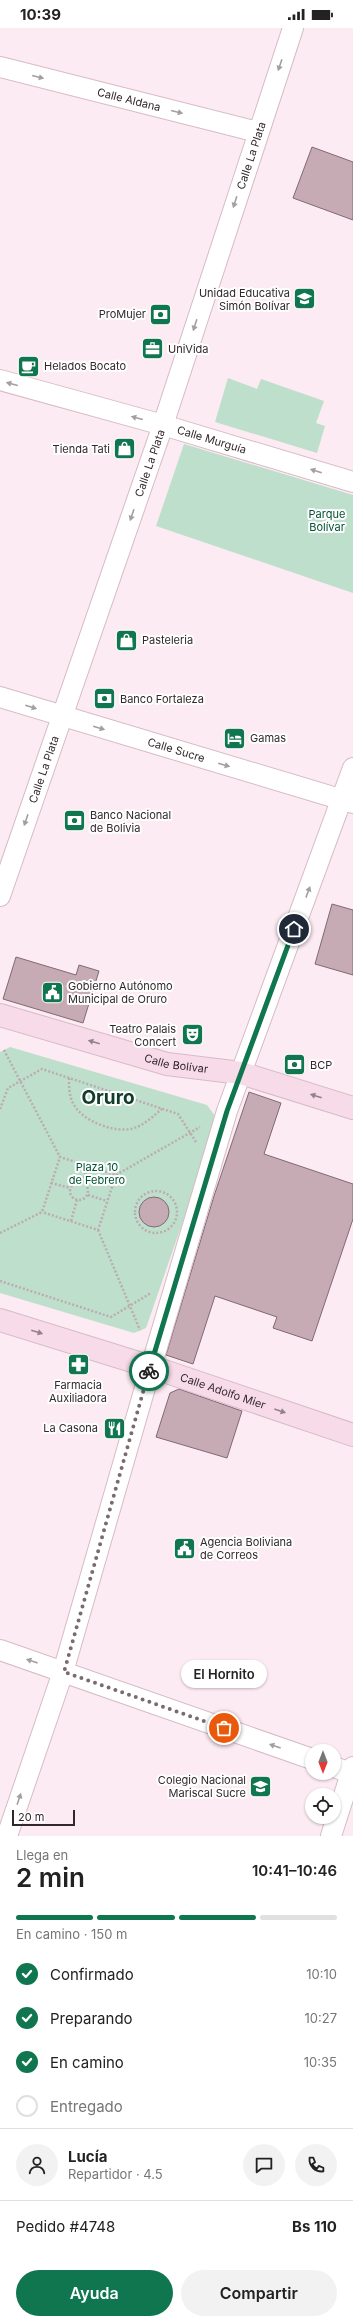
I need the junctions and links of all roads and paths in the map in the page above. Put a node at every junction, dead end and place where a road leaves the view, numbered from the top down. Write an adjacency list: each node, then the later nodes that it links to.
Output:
1 (293, 28): 3 (street, Calle La Plata, one-way to 3)
2 (0, 67): 3 (street, Calle Aldana, one-way to 3)
3 (258, 132): 5 (street, Calle La Plata, one-way to 5)
4 (0, 380): 5 (street, Calle Murguía, one-way to 4)
5 (163, 425): 6 (street, Calle Murguía, one-way to 5); 8 (street, Calle La Plata, one-way to 8)
6 (353, 482)
7 (0, 697): 8 (street, Calle Sucre, one-way to 8)
8 (62, 717): 10 (street, Calle Sucre, one-way to 10); 11 (street, Calle La Plata, one-way to 11)
9 (353, 768): 10 (street)
10 (347, 801): 14 (street, one-way to 10)
11 (0, 896)
12 (0, 1014): 14 (main road, Calle Bolívar, one-way to 12)
13 (4, 1050): 16 (path)
14 (241, 1073): 17 (main road, Calle Bolívar, one-way to 14); 45 (street)
15 (68, 1078): 16 (path); 19 (path); 19 (path)
16 (19, 1080): 18 (path); 23 (path)
17 (353, 1108)
18 (0, 1109)
19 (162, 1109): 21 (path)
20 (203, 1125): 21 (path)
21 (191, 1133): 22 (path); 25 (path)
22 (197, 1144)
23 (60, 1157): 24 (path); 27 (path)
24 (88, 1166): 25 (path); 26 (path)
25 (116, 1175): 31 (path)
26 (82, 1182): 28 (path); 29 (path)
27 (51, 1183): 28 (path); 33 (path)
28 (70, 1188): 30 (path)
29 (88, 1195): 30 (path); 31 (path)
30 (77, 1200): 35 (path)
31 (107, 1201): 37 (path)
32 (182, 1201): 34 (path)
33 (42, 1212): 35 (path); 38 (path)
34 (177, 1215): 36 (path); 36 (path)
35 (70, 1221): 37 (path)
36 (174, 1222): 39 (path)
37 (98, 1230): 42 (path)
38 (0, 1233)
39 (170, 1236)
40 (0, 1281): 42 (path)
41 (152, 1292): 42 (path)
42 (130, 1307): 44 (path)
43 (0, 1320): 45 (main road, Calle Adolfo Mier, one-way to 45)
44 (140, 1331)
45 (151, 1367): 46 (main road, Calle Adolfo Mier, one-way to 46); 48 (street)
46 (353, 1435)
47 (0, 1650): 48 (street, one-way to 47)
48 (64, 1672): 49 (street, one-way to 48); 51 (street, one-way to 48)
49 (305, 1757)
50 (348, 1770): 52 (street)
51 (6, 1836)
52 (331, 1836)

